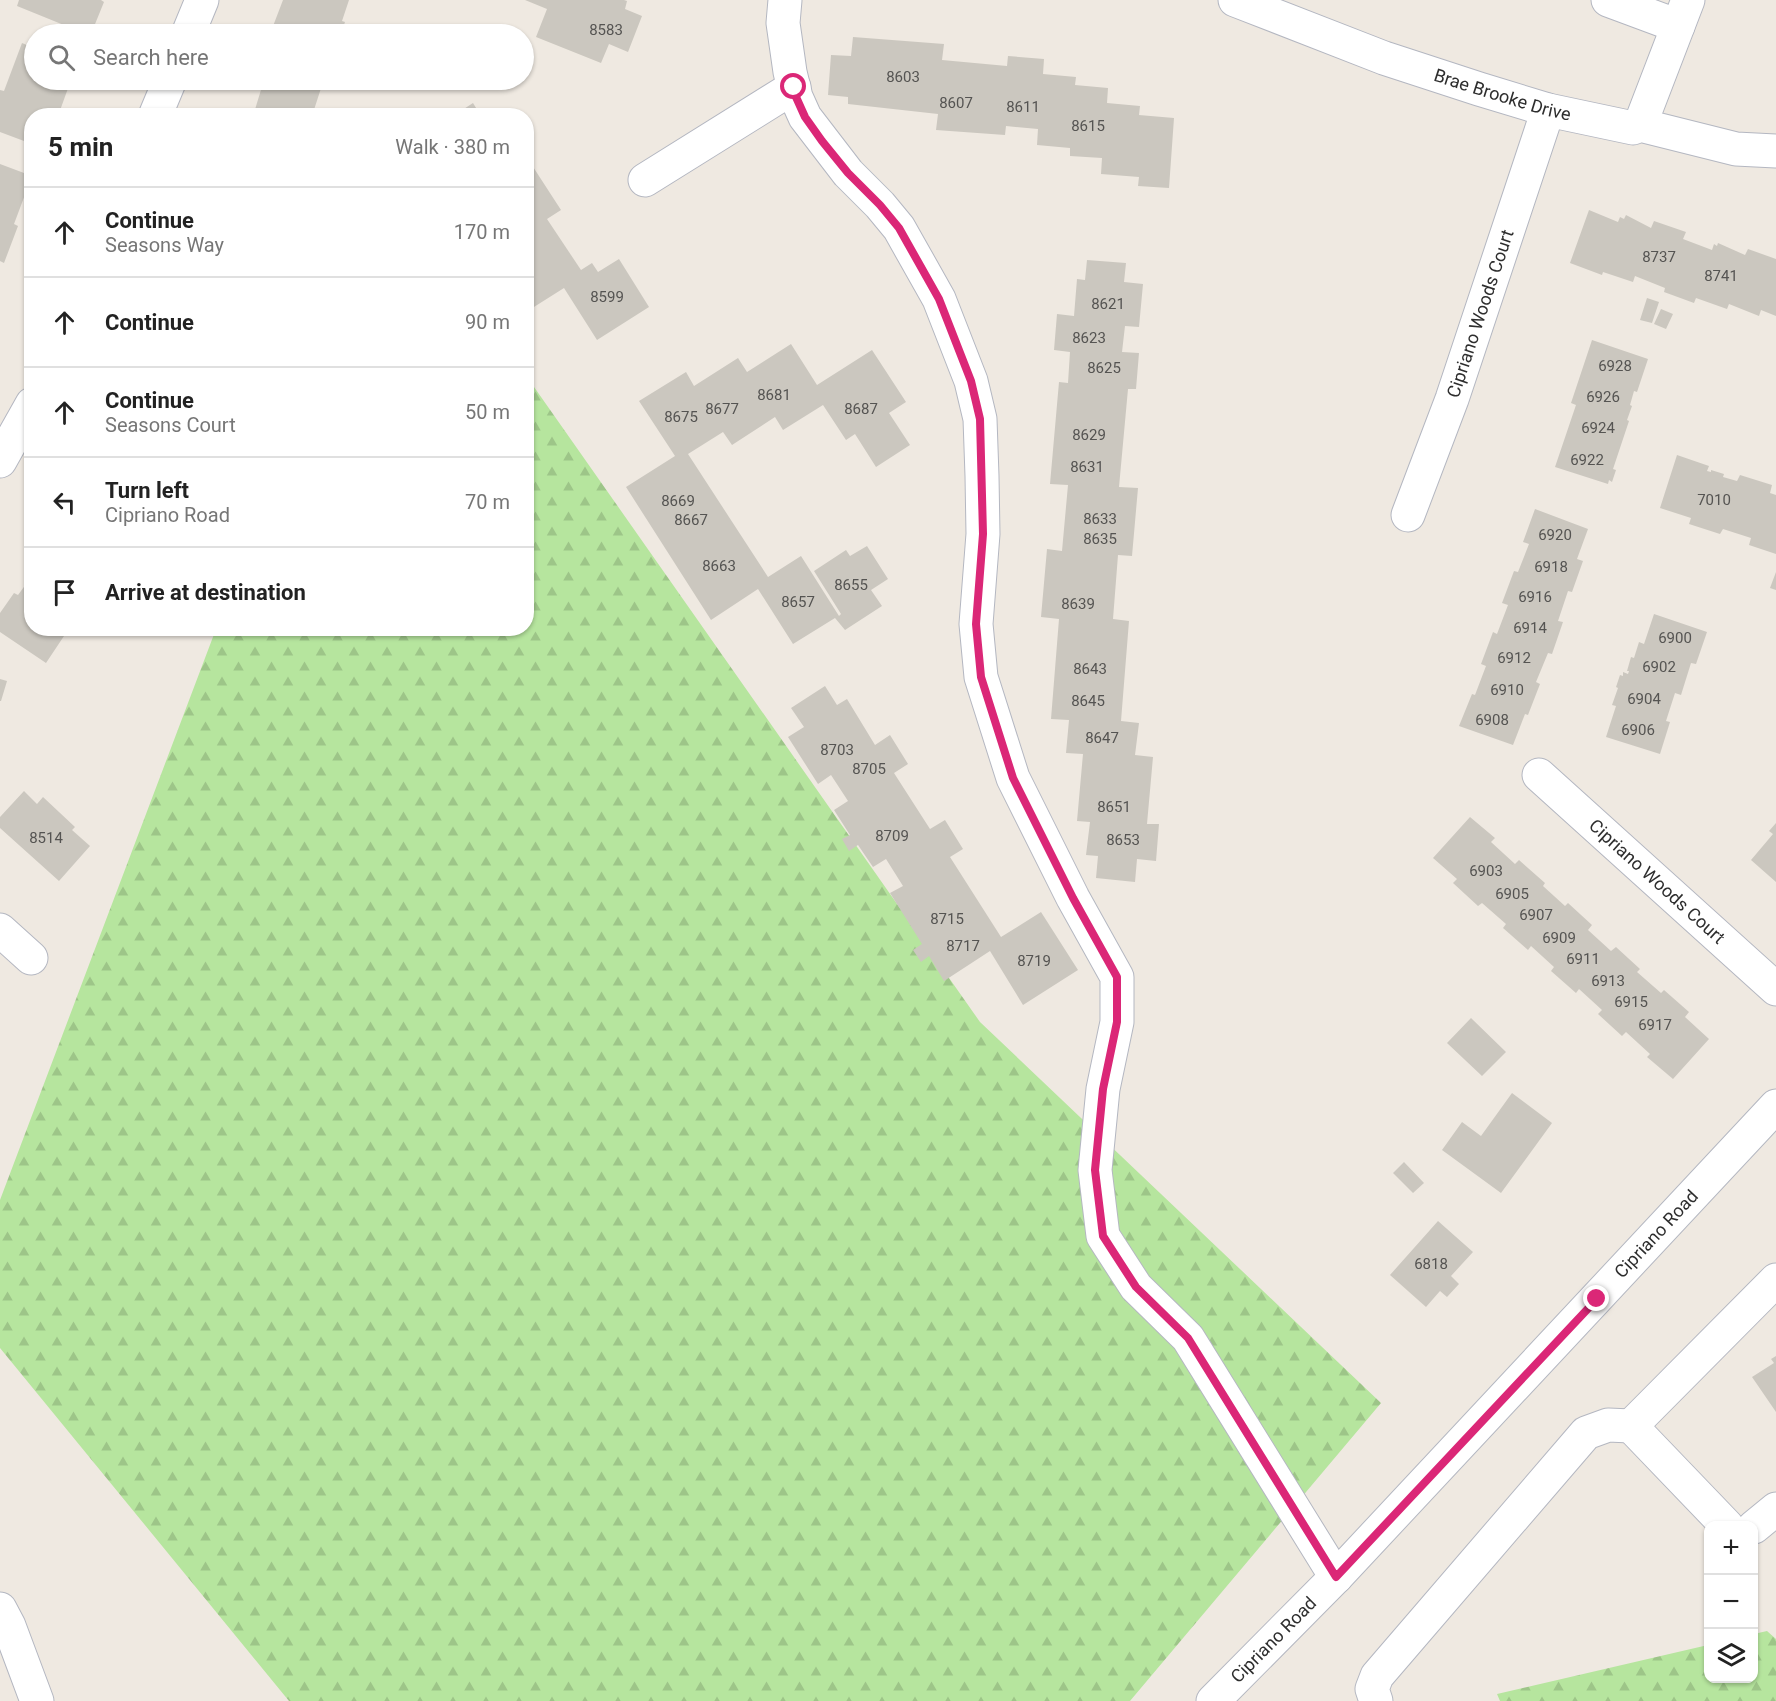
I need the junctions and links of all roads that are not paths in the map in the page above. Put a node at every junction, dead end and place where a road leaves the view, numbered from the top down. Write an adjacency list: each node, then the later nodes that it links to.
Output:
1 (202, 0): 6 (street)
2 (785, 0): 7 (street)
3 (1235, 0): 10 (street, Brae Brooke Drive)
4 (1608, 0): 5 (street)
5 (1683, 13): 11 (street)
6 (192, 24)
7 (794, 87): 13 (street); 27 (street)
8 (166, 90): 9 (street)
9 (158, 108)
10 (1548, 110): 11 (street, Brae Brooke Drive); 16 (street, Cipriano Woods Court)
11 (1640, 125): 12 (street, Brae Brooke Drive)
12 (1776, 151)
13 (645, 180)
14 (24, 418): 15 (street)
15 (0, 461)
16 (1408, 515)
17 (1539, 775): 20 (street, Cipriano Woods Court)
18 (0, 930): 19 (street)
19 (31, 958)
20 (1776, 989)
21 (1776, 1106): 27 (street, Cipriano Road)
22 (1776, 1280): 23 (street)
23 (1631, 1426): 25 (street); 31 (street)
24 (1776, 1509): 26 (street)
25 (1722, 1521)
26 (1758, 1524)
27 (1336, 1577): 30 (street, Cipriano Road)
28 (0, 1609): 29 (street)
29 (37, 1701)
30 (1213, 1701)
31 (1376, 1701)

